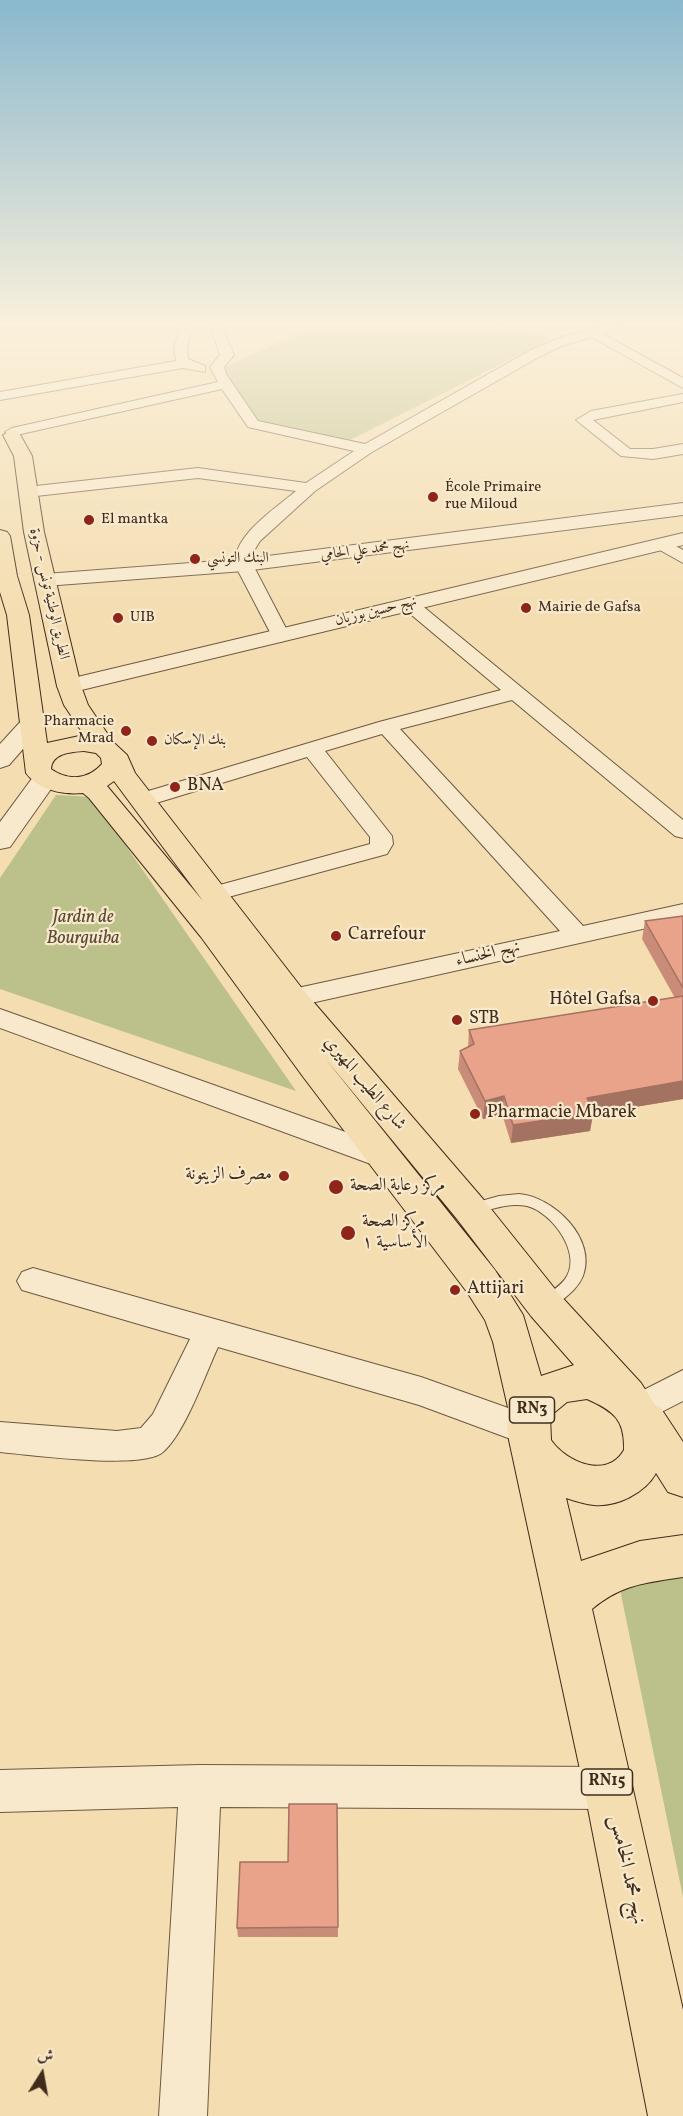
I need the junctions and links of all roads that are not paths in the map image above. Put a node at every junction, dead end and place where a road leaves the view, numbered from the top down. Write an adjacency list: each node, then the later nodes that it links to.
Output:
1 (48, 425): 5 (street)
2 (254, 425): 6 (street)
3 (410, 425): 6 (street)
4 (589, 425): 7 (street)
5 (6, 433): 9 (main road, الطريق الوطنية تونس - حزوة)
6 (367, 449): 8 (street)
7 (683, 449)
8 (309, 488): 9 (street); 14 (street)
9 (27, 492): 15 (main road, الطريق الوطنية تونس - حزوة)
10 (683, 509): 14 (street, نهج محمد علي الحامي)
11 (0, 536): 20 (main road, الطريق الوطنية تونس - حزوة)
12 (673, 542): 13 (street); 16 (street, نهج حسين بوزيان)
13 (683, 558)
14 (244, 566): 15 (street, نهج محمد علي الحامي); 17 (street)
15 (45, 580): 18 (main road, الطريق الوطنية تونس - حزوة)
16 (408, 603): 17 (street, نهج حسين بوزيان); 19 (street)
17 (281, 636): 18 (street, نهج حسين بوزيان)
18 (69, 686): 23 (main road, الطريق الوطنية تونس - حزوة)
19 (518, 692): 21 (street); 28 (street)
20 (32, 725): 24 (street); 25 (main road, الطريق الوطنية تونس - حزوة)
21 (386, 726): 22 (street); 32 (street)
22 (312, 749): 27 (street); 30 (street)
23 (110, 754): 25 (main road); 26 (main road); 27 (main road, شارع الطيب المهيري)
24 (0, 760)
25 (41, 773): 26 (main road); 29 (street)
26 (88, 784): 35 (main road, شارع الطيب المهيري)
27 (143, 800): 30 (main road, شارع الطيب المهيري)
28 (683, 831)
29 (0, 841)
30 (213, 894): 33 (main road, شارع الطيب المهيري)
31 (683, 912): 32 (street, نهج الخنساء)
32 (577, 935): 33 (street, نهج الخنساء)
33 (293, 998): 36 (main road, شارع الطيب المهيري)
34 (0, 1018): 35 (street)
35 (388, 1159): 42 (main road, شارع الطيب المهيري)
36 (470, 1209): 38 (main road, شارع الطيب المهيري); 38 (lane)
37 (33, 1281): 39 (street)
38 (545, 1305): 41 (main road, شارع الطيب المهيري)
39 (210, 1330): 42 (street); 43 (street)
40 (683, 1384): 41 (street)
41 (636, 1408): 42 (main road, RN3); 42 (main road, RN3); 44 (main road, شارع الطيب المهيري)
42 (530, 1430): 46 (main road, نهج محمد الخامس / RN15)
43 (0, 1437)
44 (683, 1478)
45 (683, 1556): 46 (main road)
46 (567, 1601): 48 (main road, نهج محمد الخامس / RN15)
47 (200, 1786): 48 (street); 49 (street); 50 (street)
48 (609, 1788): 51 (main road, نهج محمد الخامس / RN15)
49 (0, 1791)
50 (183, 2116)
51 (677, 2116)

